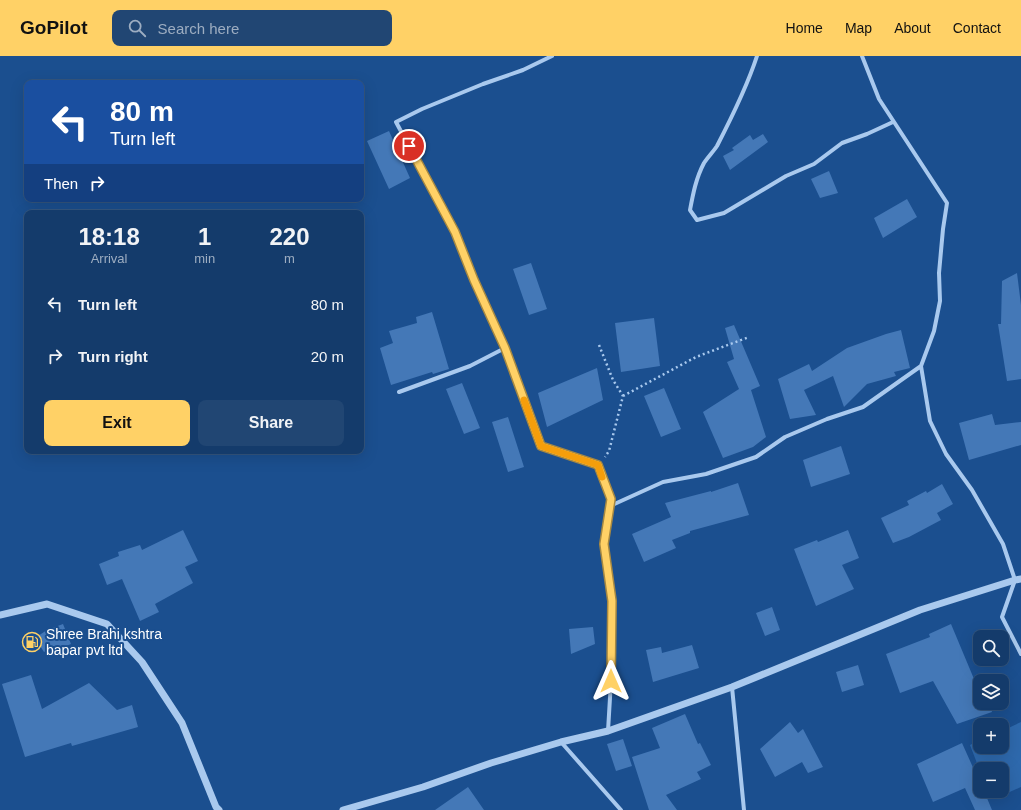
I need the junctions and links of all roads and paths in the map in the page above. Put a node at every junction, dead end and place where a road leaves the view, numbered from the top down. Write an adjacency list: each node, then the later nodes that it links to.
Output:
1 (552, 56): 7 (street)
2 (757, 56): 4 (street)
3 (862, 56): 4 (street)
4 (893, 122): 8 (street)
5 (749, 337): 10 (path)
6 (599, 345): 10 (path)
7 (505, 348): 9 (street); 11 (street)
8 (921, 366): 12 (street); 13 (street)
9 (399, 392)
10 (623, 396): 11 (path)
11 (598, 465): 12 (street)
12 (610, 506): 17 (street)
13 (1018, 579): 15 (street); 16 (street)
14 (0, 615): 19 (street)
15 (1021, 654)
16 (732, 687): 17 (street); 22 (street)
17 (608, 731): 18 (street)
18 (561, 742): 20 (street); 21 (street)
19 (219, 810)
20 (343, 810)
21 (621, 810)
22 (744, 810)

